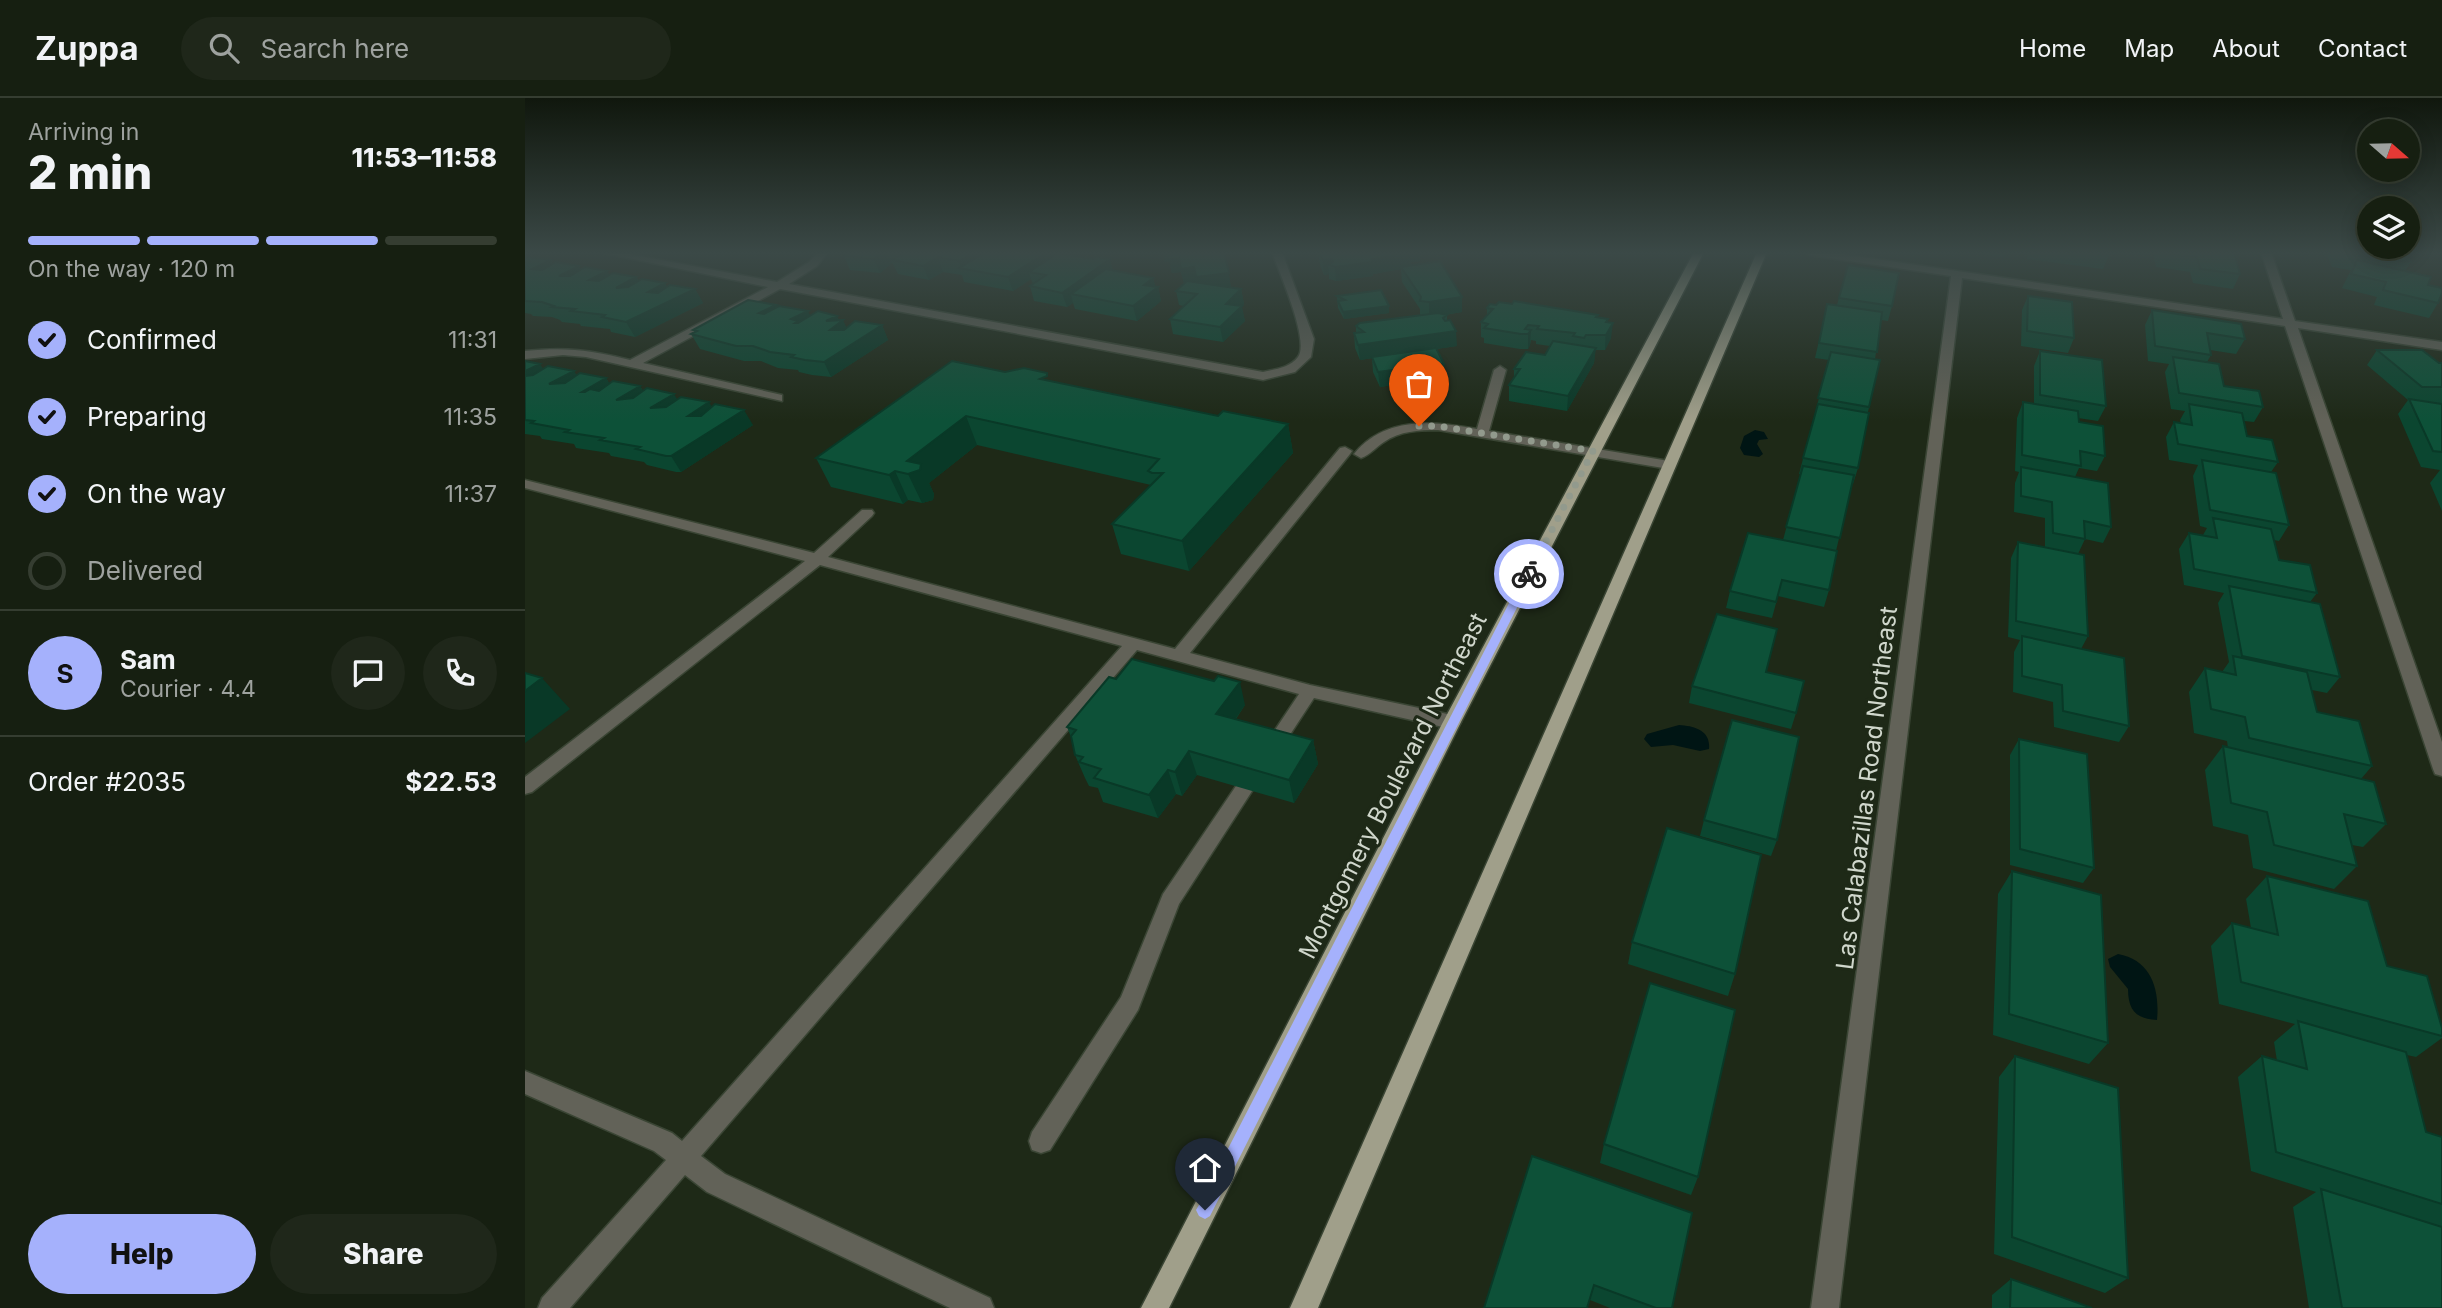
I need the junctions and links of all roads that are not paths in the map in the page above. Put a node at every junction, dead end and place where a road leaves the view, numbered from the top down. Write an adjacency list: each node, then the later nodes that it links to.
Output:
1 (735, 308): 12 (street)
2 (901, 308): 3 (street)
3 (1297, 308)
4 (1669, 308): 16 (main road, Montgomery Boulevard Northeast)
5 (1737, 308): 17 (main road)
6 (1953, 308): 36 (street, Las Calabazillas Road Northeast)
7 (2200, 308): 9 (street)
8 (2285, 308): 9 (street)
9 (2289, 321): 10 (street); 26 (street)
10 (2442, 346)
11 (525, 355): 12 (street)
12 (635, 362): 14 (street)
13 (1500, 370): 15 (street)
14 (778, 398)
15 (1482, 433): 16 (street); 22 (street)
16 (1593, 451): 17 (street); 24 (main road, Montgomery Boulevard Northeast)
17 (1669, 464): 35 (main road)
18 (525, 484): 20 (street)
19 (867, 513): 20 (street)
20 (817, 559): 21 (street); 27 (street)
21 (1133, 644): 22 (street); 31 (street)
22 (1178, 656): 23 (street)
23 (1310, 691): 24 (street); 25 (street)
24 (1452, 722): 34 (main road, Montgomery Boulevard Northeast)
25 (1270, 751)
26 (2442, 769)
27 (525, 787)
28 (1245, 788): 30 (street)
29 (525, 1082): 31 (street)
30 (1041, 1141)
31 (683, 1159): 32 (street); 33 (street)
32 (552, 1308)
33 (980, 1308)
34 (1155, 1308)
35 (1304, 1308)
36 (1825, 1308)

